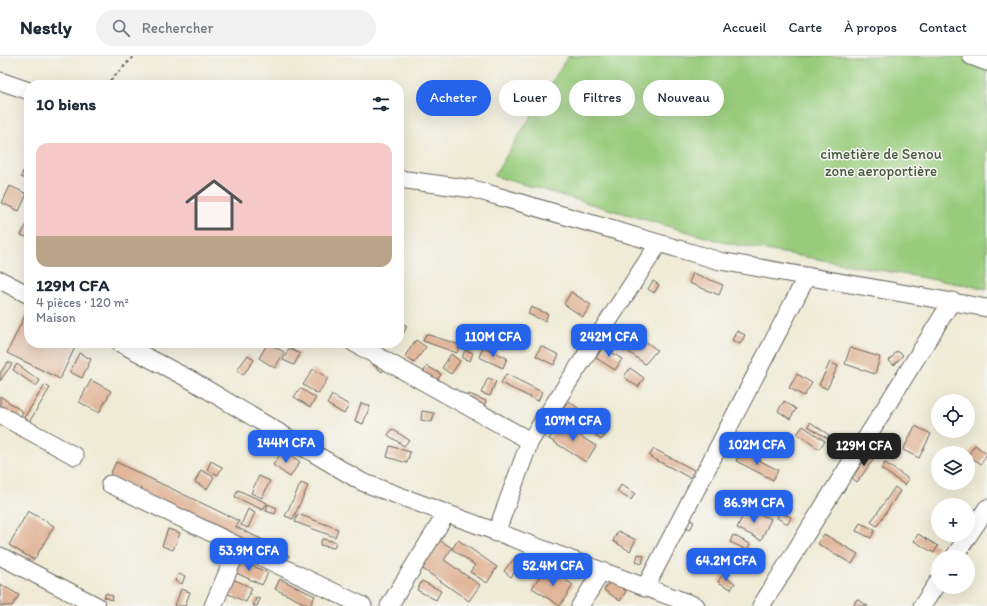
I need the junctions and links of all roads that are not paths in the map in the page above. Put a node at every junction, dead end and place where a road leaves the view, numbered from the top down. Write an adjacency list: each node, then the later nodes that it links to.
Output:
1 (971, 56): 2 (street)
2 (987, 62)
3 (0, 81): 4 (street)
4 (24, 89)
5 (404, 180): 6 (street)
6 (659, 243): 7 (street); 15 (street)
7 (807, 276): 10 (street); 25 (street)
8 (0, 280): 9 (street)
9 (24, 292)
10 (952, 301): 11 (street); 33 (street)
11 (987, 308)
12 (130, 348): 19 (street)
13 (363, 348): 15 (street)
14 (0, 415): 16 (street)
15 (530, 441): 20 (street)
16 (75, 456)
17 (110, 484): 21 (street)
18 (987, 508): 22 (street)
19 (446, 514): 20 (street); 30 (street)
20 (496, 533): 24 (street)
21 (239, 546): 28 (street); 29 (street)
22 (959, 550)
23 (0, 556): 27 (street)
24 (602, 572): 25 (street); 31 (street)
25 (645, 588): 32 (street)
26 (931, 592): 34 (street)
27 (97, 606)
28 (213, 606)
29 (363, 606)
30 (389, 606)
31 (580, 606)
32 (696, 606)
33 (761, 606)
34 (922, 606)

